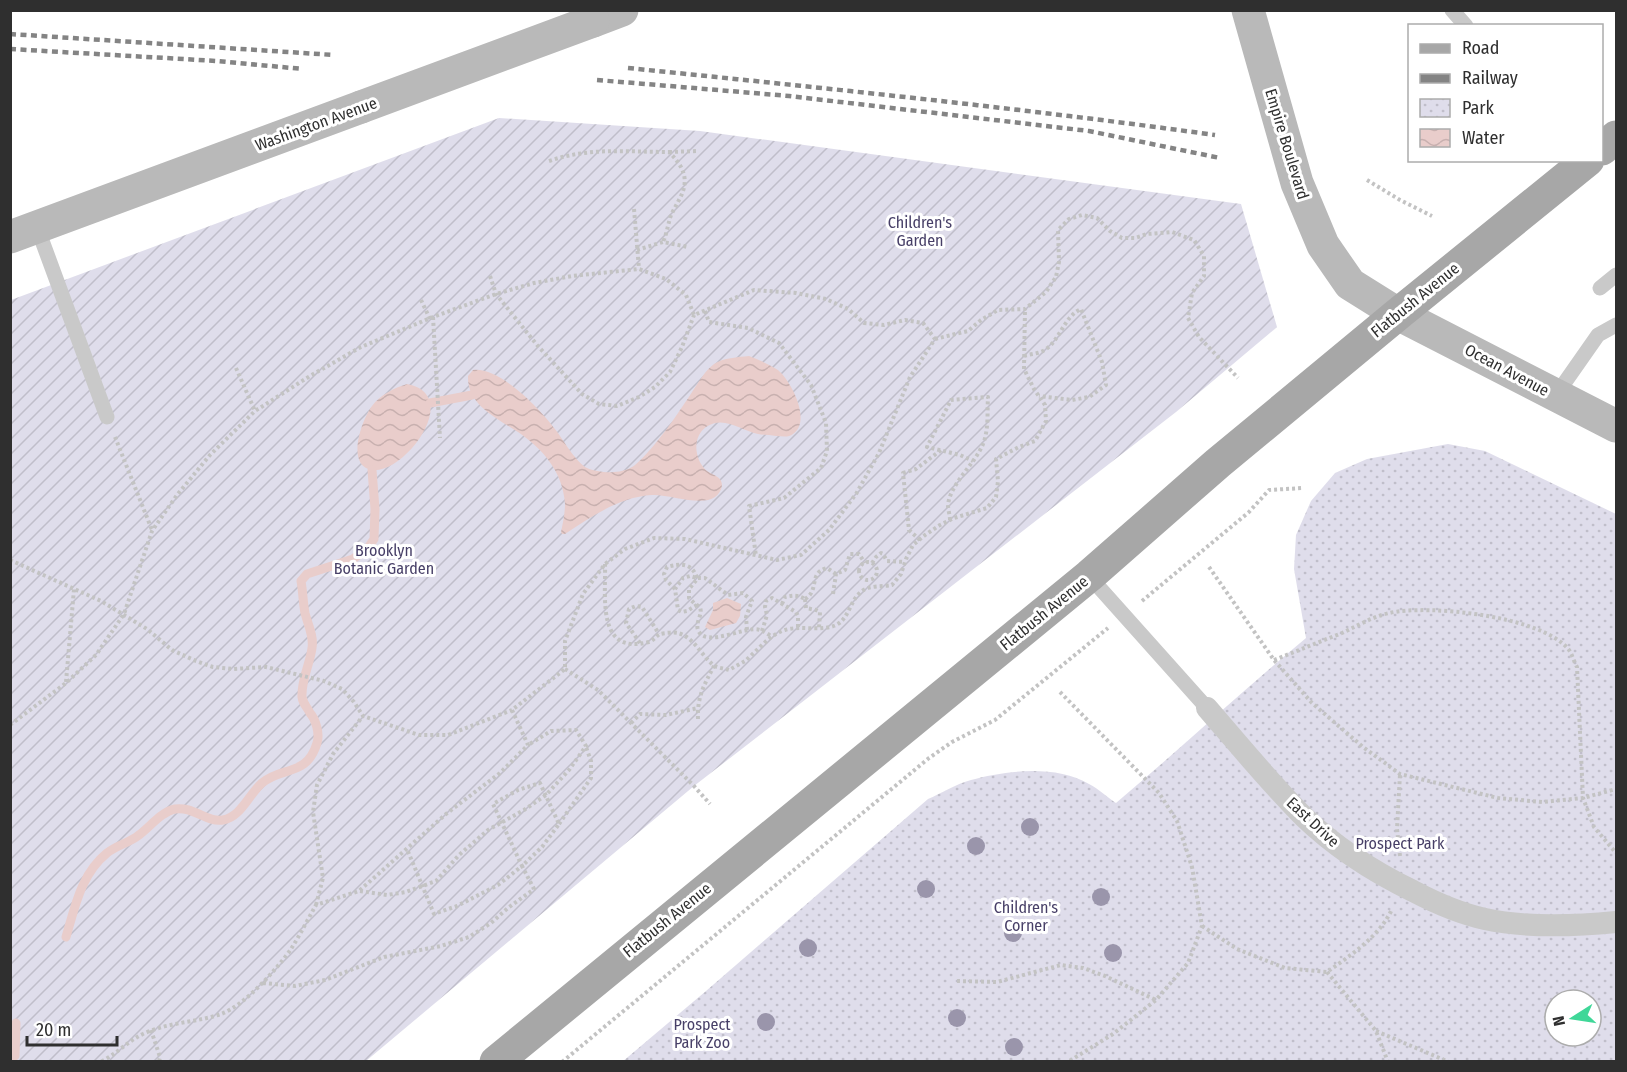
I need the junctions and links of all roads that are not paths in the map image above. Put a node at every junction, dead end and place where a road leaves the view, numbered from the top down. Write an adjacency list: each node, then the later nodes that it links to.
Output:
1 (1248, 10): 11 (main road, Empire Boulevard)
2 (1452, 10): 4 (lane)
3 (594, 17): 8 (main road, Washington Avenue, bridge)
4 (1464, 24)
5 (1617, 137): 6 (main road)
6 (1603, 148)
7 (1586, 162): 11 (main road, Flatbush Avenue)
8 (24, 232): 14 (lane)
9 (1617, 275): 10 (lane)
10 (1600, 288)
11 (1398, 314): 13 (main road, Ocean Avenue); 16 (main road, Flatbush Avenue)
12 (1617, 325): 13 (lane)
13 (1556, 395): 15 (main road, Ocean Avenue)
14 (107, 417)
15 (1617, 426)
16 (1089, 576): 17 (lane, East Drive); 19 (main road, Flatbush Avenue)
17 (1207, 708): 18 (street, East Drive)
18 (1617, 922)
19 (496, 1062)

